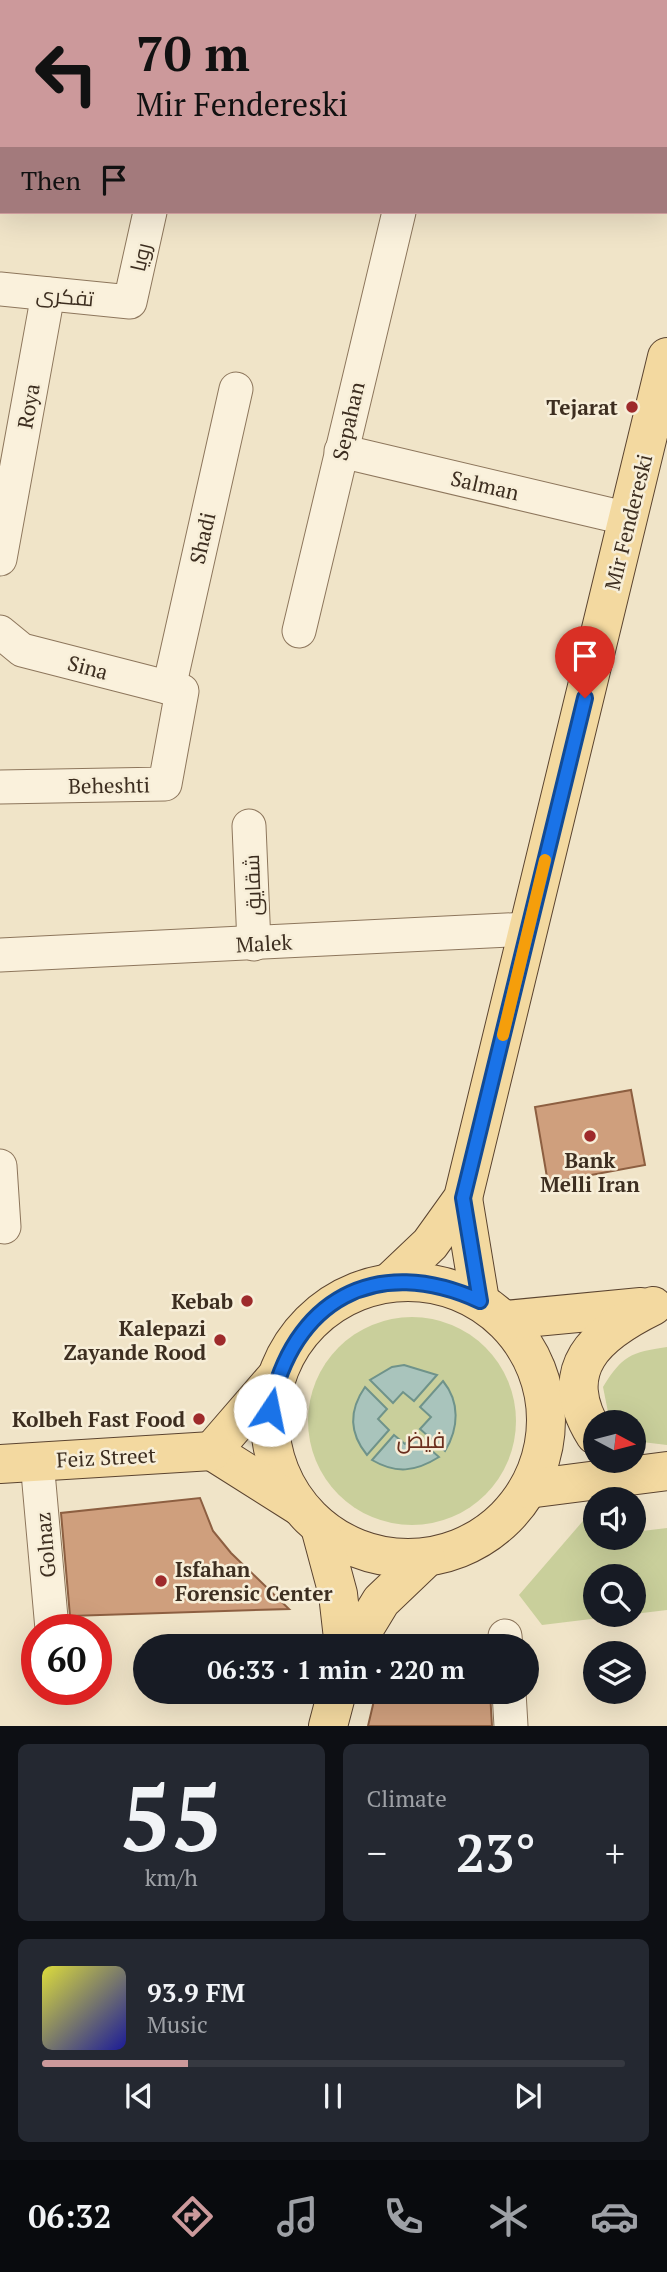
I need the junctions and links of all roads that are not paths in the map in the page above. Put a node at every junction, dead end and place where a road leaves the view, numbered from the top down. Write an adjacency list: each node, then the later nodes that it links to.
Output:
1 (150, 214): 5 (street, رویا)
2 (399, 214): 8 (street, Sepahan)
3 (0, 289): 4 (street, تفکری)
4 (48, 294): 5 (street, تفکری); 10 (street, Roya)
5 (130, 302)
6 (667, 357): 9 (main road, Mir Fendereski)
7 (236, 389): 13 (street, Shadi)
8 (341, 451): 9 (street, Salman); 11 (street, Sepahan)
9 (629, 519): 16 (main road, Mir Fendereski)
10 (0, 559)
11 (299, 631)
12 (0, 632): 13 (street, Sina)
13 (175, 690): 14 (street, Beheshti)
14 (0, 787)
15 (250, 826): 17 (street, شقایق)
16 (528, 929): 17 (street, Malek); 20 (main road, Mir Fendereski)
17 (254, 944): 18 (street, Malek)
18 (0, 955)
19 (0, 1166): 21 (street)
20 (463, 1198): 22 (main road); 24 (main road, Mir Fendereski)
21 (4, 1227)
22 (390, 1282): 24 (main road); 25 (main road)
23 (660, 1306): 24 (main road); 26 (main road)
24 (492, 1310): 31 (main road)
25 (276, 1377): 27 (main road); 32 (main road)
26 (583, 1413)
27 (212, 1451): 28 (main road, Feiz Street); 32 (main road)
28 (37, 1461): 29 (main road, Feiz Street); 34 (street, Golnaz)
29 (0, 1464)
30 (655, 1468): 31 (main road)
31 (528, 1489): 33 (main road)
32 (310, 1516): 33 (main road); 35 (main road)
33 (426, 1558): 36 (main road)
34 (51, 1614)
35 (343, 1634)
36 (362, 1634)
37 (334, 1704): 39 (main road)
38 (510, 1704): 40 (street)
39 (328, 1726)
40 (511, 1726)

